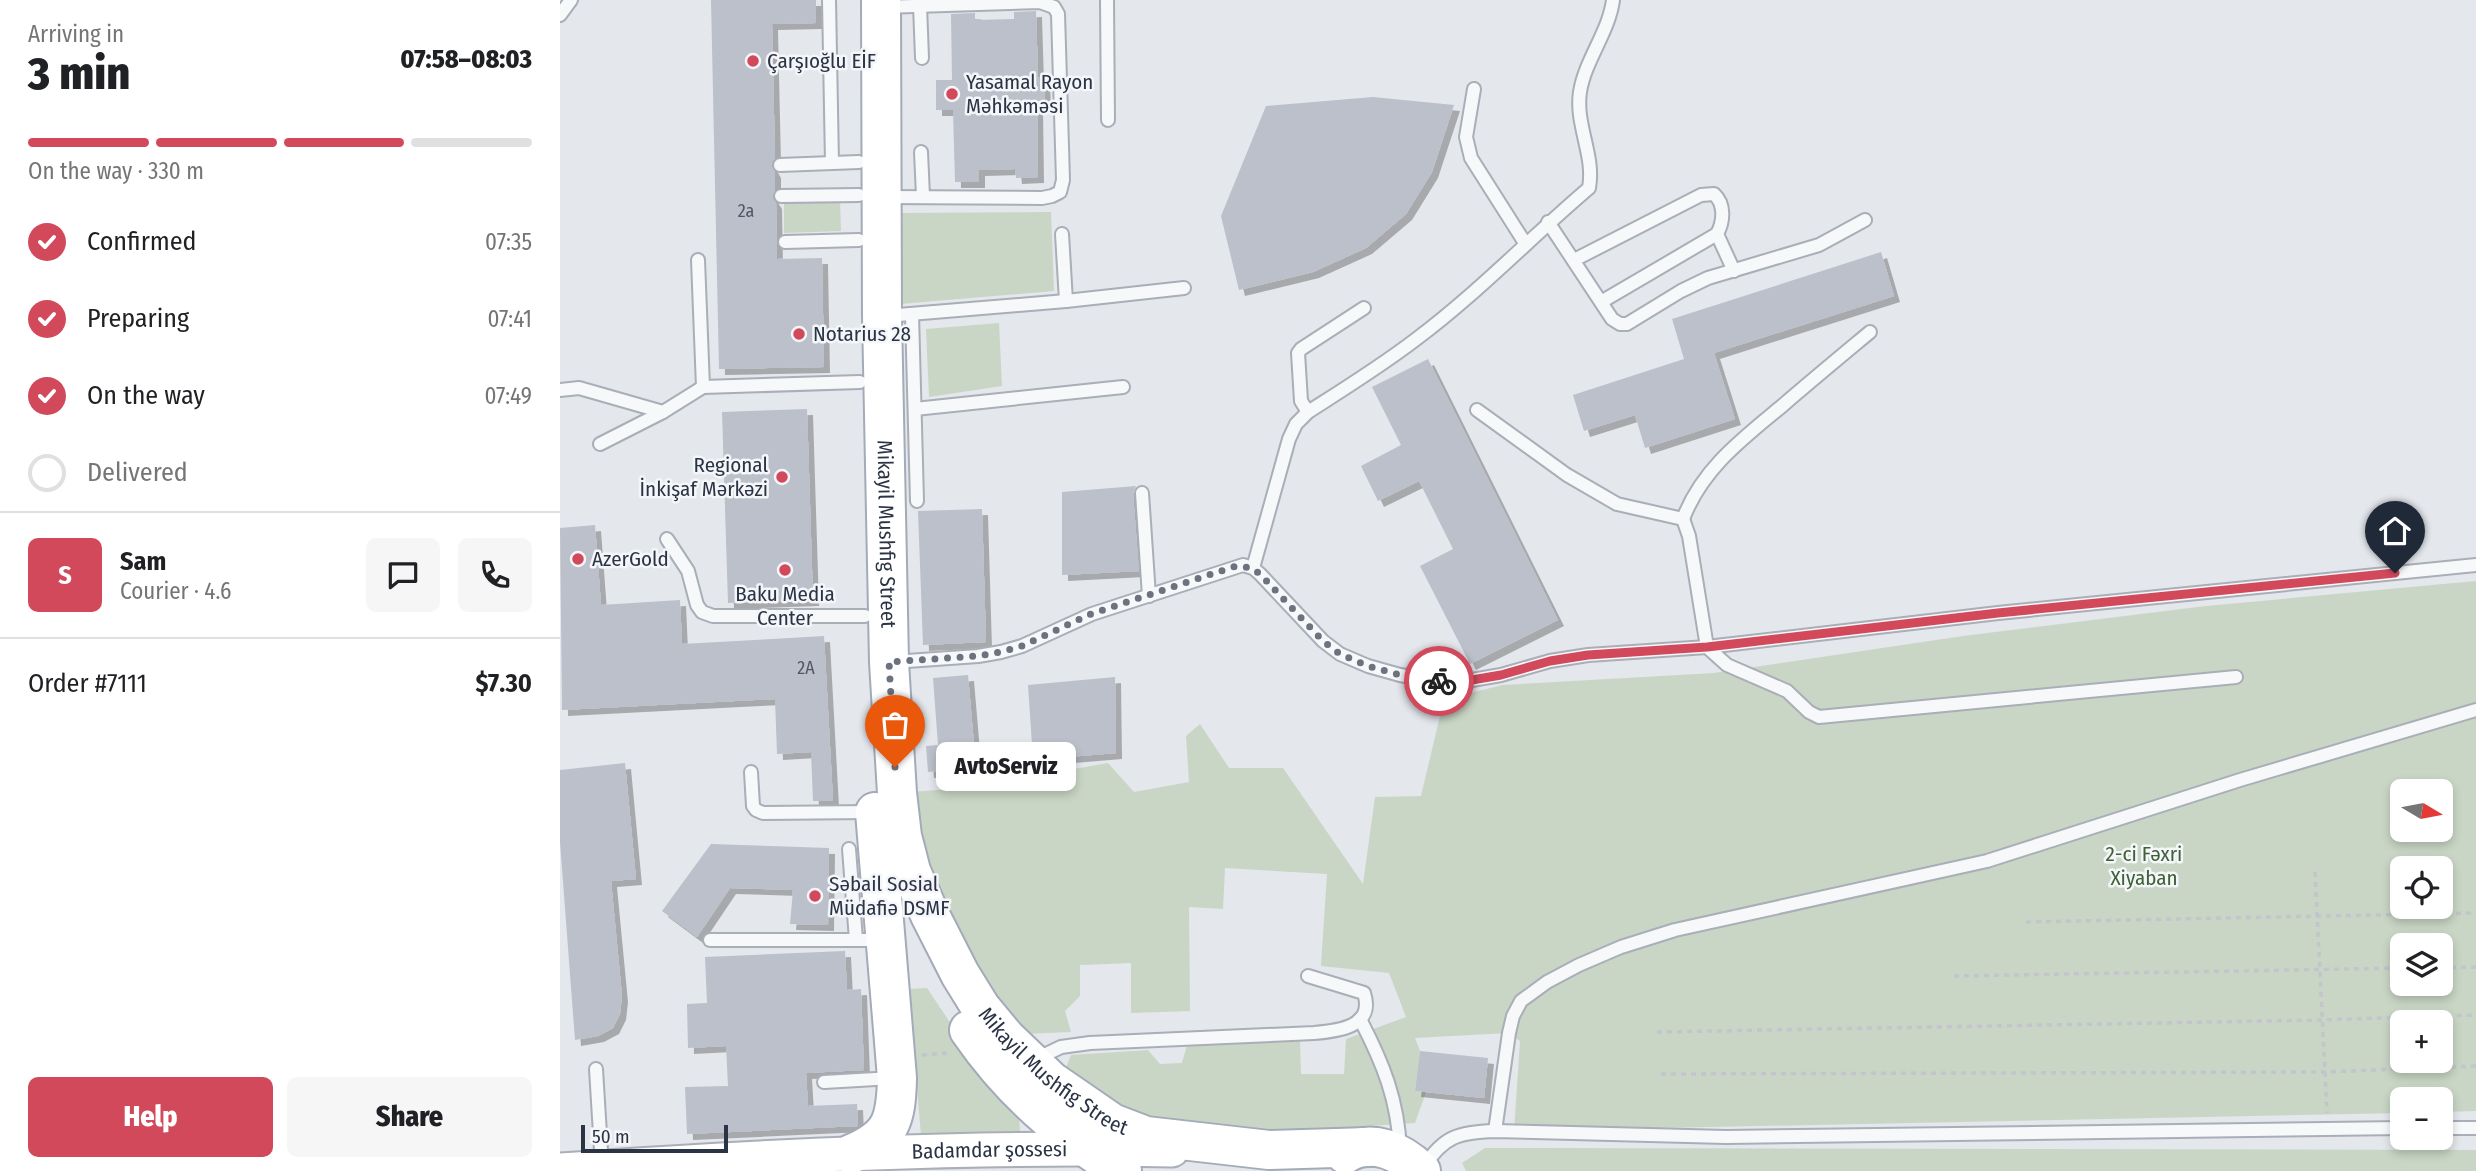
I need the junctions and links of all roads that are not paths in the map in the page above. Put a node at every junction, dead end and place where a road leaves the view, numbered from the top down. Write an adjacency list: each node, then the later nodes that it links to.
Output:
1 (571, 0): 7 (lane)
2 (829, 0): 13 (lane)
3 (1107, 0): 10 (lane)
4 (1613, 0): 17 (lane)
5 (874, 2): 6 (lane); 13 (main road, Mikayil Mushfig Street)
6 (920, 5): 8 (lane); 14 (lane)
7 (560, 15)
8 (922, 58)
9 (1474, 89): 22 (lane)
10 (1108, 120)
11 (921, 152): 14 (lane)
12 (780, 165): 13 (lane)
13 (858, 180): 14 (lane); 15 (lane); 20 (main road, Mikayil Mushfig Street); 30 (main road, Mikayil Mushfig Street)
14 (923, 196)
15 (781, 197)
16 (1865, 220): 25 (lane)
17 (1548, 222): 22 (lane); 24 (lane)
18 (1062, 234): 27 (lane)
19 (1717, 234): 24 (lane); 25 (lane); 28 (lane)
20 (859, 240): 21 (lane); 32 (main road, Mikayil Mushfig Street)
21 (785, 242)
22 (1525, 243): 39 (lane)
23 (698, 260): 33 (lane)
24 (1574, 260): 28 (lane)
25 (1734, 271): 28 (lane)
26 (1184, 288): 27 (lane)
27 (1066, 301): 30 (lane)
28 (1601, 302)
29 (1364, 308): 39 (lane)
30 (897, 315): 36 (lane); 50 (main road, Mikayil Mushfig Street)
31 (1870, 332): 43 (lane)
32 (860, 382): 33 (lane); 48 (main road, Mikayil Mushfig Street)
33 (703, 387): 38 (lane)
34 (1123, 387): 36 (lane)
35 (560, 390): 38 (lane)
36 (915, 409): 42 (lane)
37 (1477, 410): 43 (lane)
38 (663, 412): 40 (lane)
39 (1308, 412): 46 (lane)
40 (600, 444)
41 (1143, 494): 47 (lane)
42 (917, 501)
43 (1683, 519): 49 (lane)
44 (667, 539): 48 (lane)
45 (2476, 565): 49 (lane)
46 (1252, 568): 47 (lane); 49 (lane)
47 (1149, 596): 50 (lane)
48 (865, 617): 54 (main road, Mikayil Mushfig Street)
49 (1707, 647): 51 (lane)
50 (889, 662): 60 (main road, Mikayil Mushfig Street)
51 (2236, 677)
52 (2476, 710): 67 (lane)
53 (751, 772): 54 (lane)
54 (875, 812): 57 (main road); 68 (main road, Mikayil Mushfig Street)
55 (849, 849): 57 (lane)
56 (710, 940): 57 (lane)
57 (870, 940): 62 (main road)
58 (1308, 976): 59 (lane)
59 (1360, 1019): 60 (lane); 71 (lane)
60 (1030, 1062): 69 (main road, Mikayil Mushfig Street)
61 (596, 1069): 72 (lane)
62 (897, 1078): 63 (lane); 70 (main road)
63 (824, 1082)
64 (2390, 1128): 67 (lane)
65 (2453, 1128): 66 (lane)
66 (2476, 1128)
67 (1495, 1131): 71 (lane)
68 (1084, 1148): 69 (main road, Badamdar şossesi); 70 (main road, Badamdar şossesi); 74 (main road, Mikayil Mushfig Street)
69 (1269, 1150): 71 (main road, Mikayil Mushfig Street)
70 (851, 1154): 72 (main road, Badamdar şossesi)
71 (1403, 1161): 75 (main road)
72 (602, 1167): 73 (main road, Badamdar şossesi)
73 (560, 1171)
74 (1122, 1171)
75 (1324, 1171)

